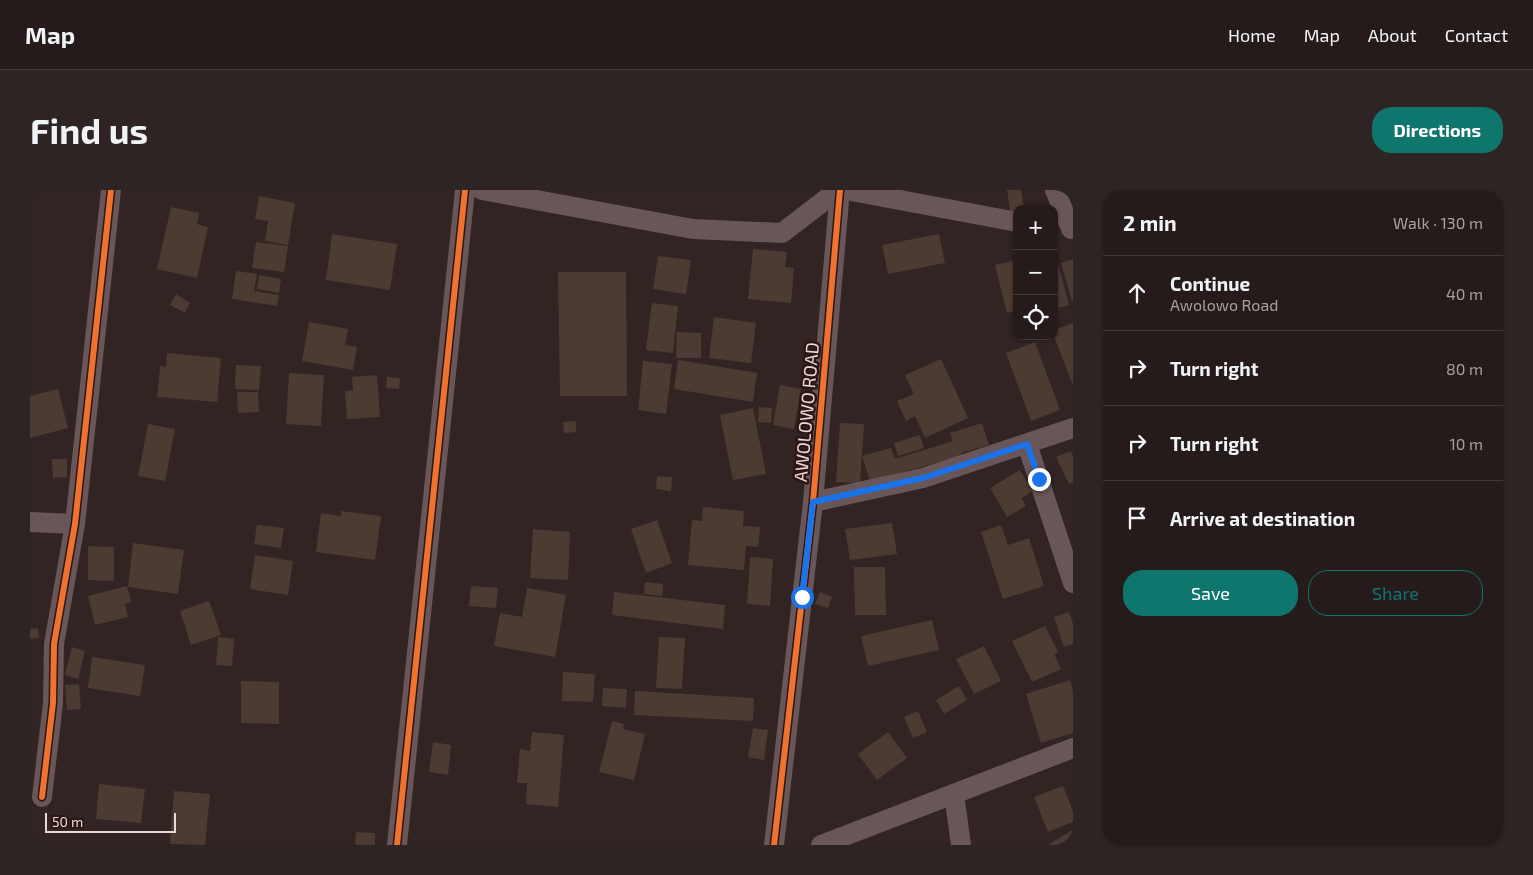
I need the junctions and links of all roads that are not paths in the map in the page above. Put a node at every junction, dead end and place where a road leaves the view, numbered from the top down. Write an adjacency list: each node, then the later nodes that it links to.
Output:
1 (111, 190): 13 (street)
2 (465, 190): 18 (street)
3 (482, 190): 4 (street)
4 (839, 190): 11 (street, AWOLOWO ROAD)
5 (846, 190): 7 (street)
6 (1055, 190): 8 (street)
7 (1013, 221)
8 (1066, 229)
9 (1073, 428): 10 (street)
10 (1027, 444): 11 (street); 14 (street)
11 (813, 502): 19 (street, AWOLOWO ROAD)
12 (30, 522): 13 (street)
13 (74, 524): 17 (street)
14 (1073, 583)
15 (1073, 748): 16 (street)
16 (954, 794): 20 (street); 21 (street)
17 (42, 797)
18 (397, 845)
19 (774, 845)
20 (821, 845)
21 (961, 845)

